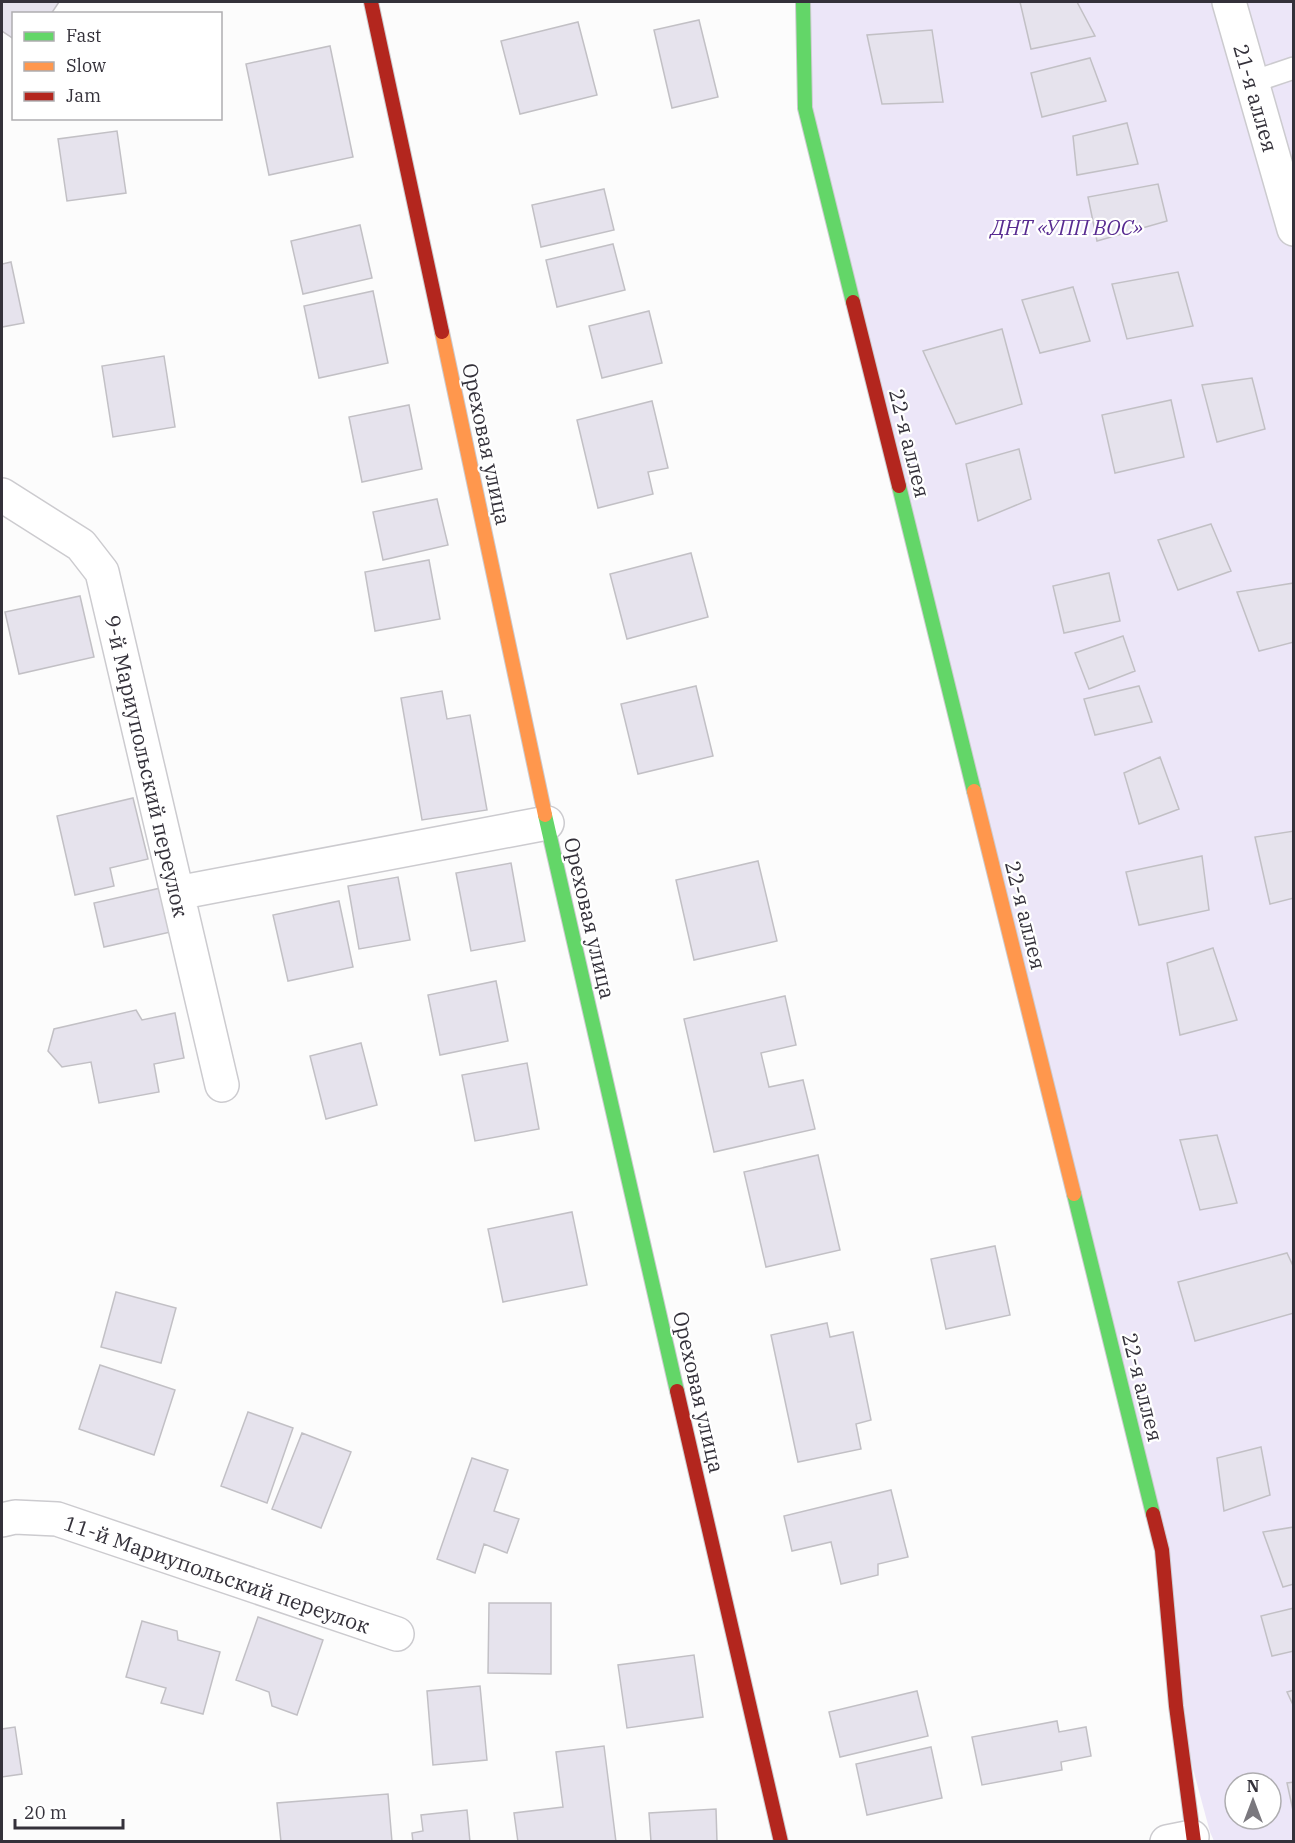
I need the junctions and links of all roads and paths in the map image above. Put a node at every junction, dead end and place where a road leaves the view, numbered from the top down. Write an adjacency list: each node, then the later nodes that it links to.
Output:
1 (371, 2): 8 (street, Ореховая улица)
2 (803, 2): 13 (street, 22-я аллея)
3 (1229, 2): 5 (street, 21-я аллея)
4 (1293, 68): 5 (lane)
5 (1252, 82): 6 (street, 21-я аллея)
6 (1293, 230)
7 (2, 495): 9 (street, 9-й Мариупольский переулок)
8 (547, 823): 9 (street); 14 (street, Ореховая улица)
9 (177, 893): 10 (street, 9-й Мариупольский переулок)
10 (222, 1085)
11 (2, 1520): 12 (street, 11-й Мариупольский переулок)
12 (396, 1634)
13 (1184, 1840)
14 (781, 1842)

